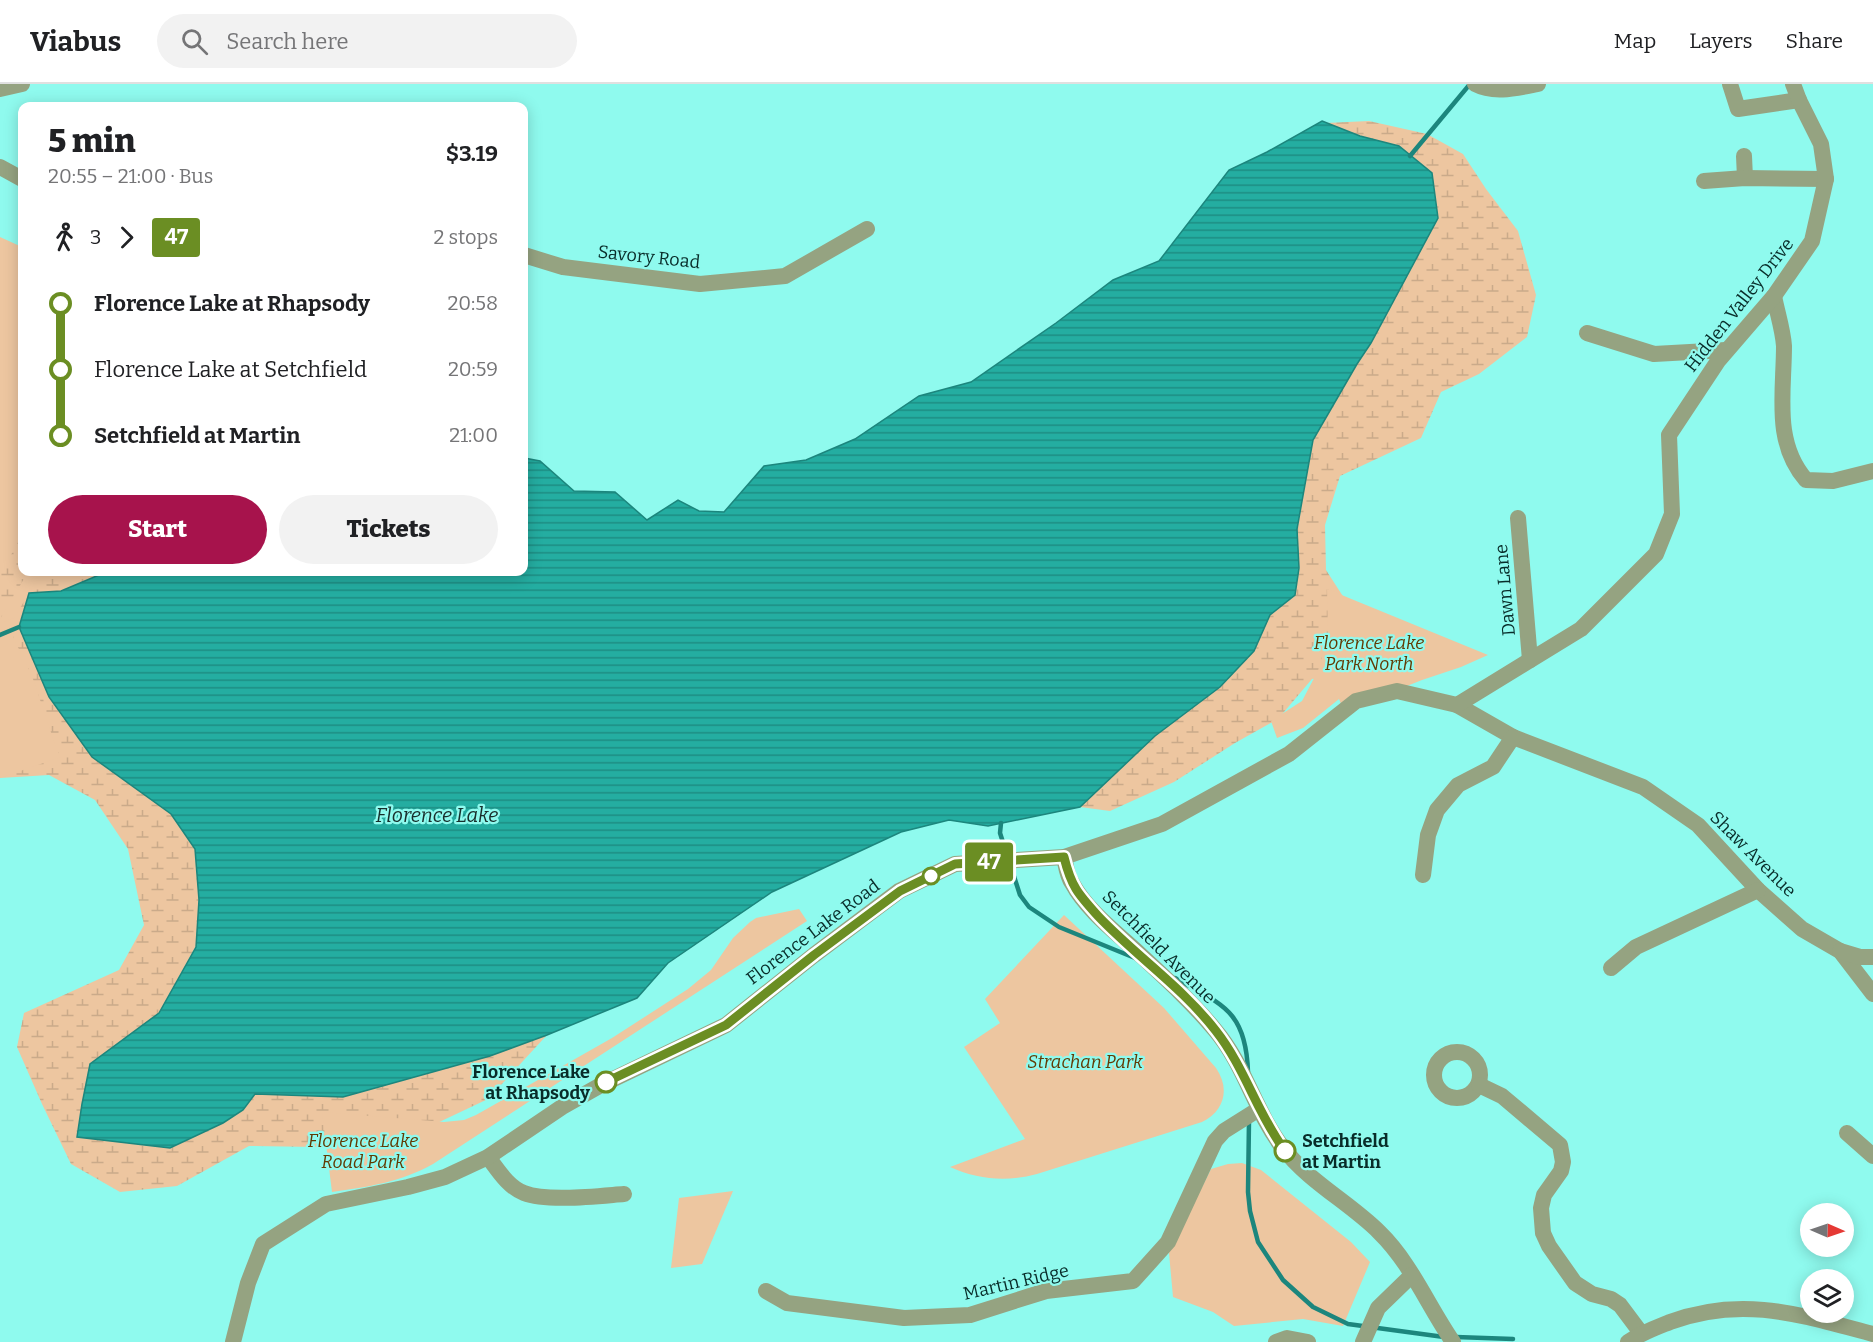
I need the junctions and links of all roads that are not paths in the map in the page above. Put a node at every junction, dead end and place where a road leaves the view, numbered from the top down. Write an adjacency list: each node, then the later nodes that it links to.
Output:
1 (22, 84): 5 (street)
2 (1475, 84): 3 (street)
3 (1538, 84)
4 (1731, 84): 6 (street)
5 (0, 89)
6 (1796, 92): 11 (street, Hidden Valley Drive)
7 (1744, 156): 10 (street)
8 (0, 167): 9 (street)
9 (18, 177)
10 (1745, 178): 11 (street); 12 (street)
11 (1826, 179): 15 (street, Hidden Valley Drive)
12 (1704, 181)
13 (867, 229): 14 (street, Savory Road)
14 (528, 256)
15 (1774, 296): 17 (street, Hidden Valley Drive); 18 (street)
16 (1587, 333): 17 (street)
17 (1726, 350): 20 (street, Hidden Valley Drive)
18 (1873, 471)
19 (1518, 518): 20 (street, Dawn Lane)
20 (1530, 660): 21 (street)
21 (1457, 705): 22 (street, Shaw Avenue); 23 (street, Florence Lake Road)
22 (1513, 737): 24 (street); 25 (street, Shaw Avenue)
23 (1064, 857): 31 (street, Setchfield Avenue); 33 (street, Florence Lake Road)
24 (1424, 875)
25 (1758, 890): 26 (street, Shaw Avenue); 28 (street)
26 (1840, 951): 27 (street); 29 (street, Shaw Avenue)
27 (1873, 957)
28 (1611, 968)
29 (1873, 994)
30 (1479, 1086): 39 (street)
31 (1259, 1109): 36 (street, Setchfield Avenue); 37 (street, Martin Ridge)
32 (1847, 1133): 34 (street)
33 (488, 1156): 35 (street); 40 (street, Florence Lake Road)
34 (1873, 1156)
35 (624, 1194)
36 (1412, 1275): 43 (street); 44 (street, Setchfield Avenue)
37 (766, 1291)
38 (1873, 1334): 39 (street)
39 (1634, 1338)
40 (233, 1342)
41 (1276, 1342): 42 (street)
42 (1308, 1342)
43 (1363, 1342)
44 (1453, 1342)

